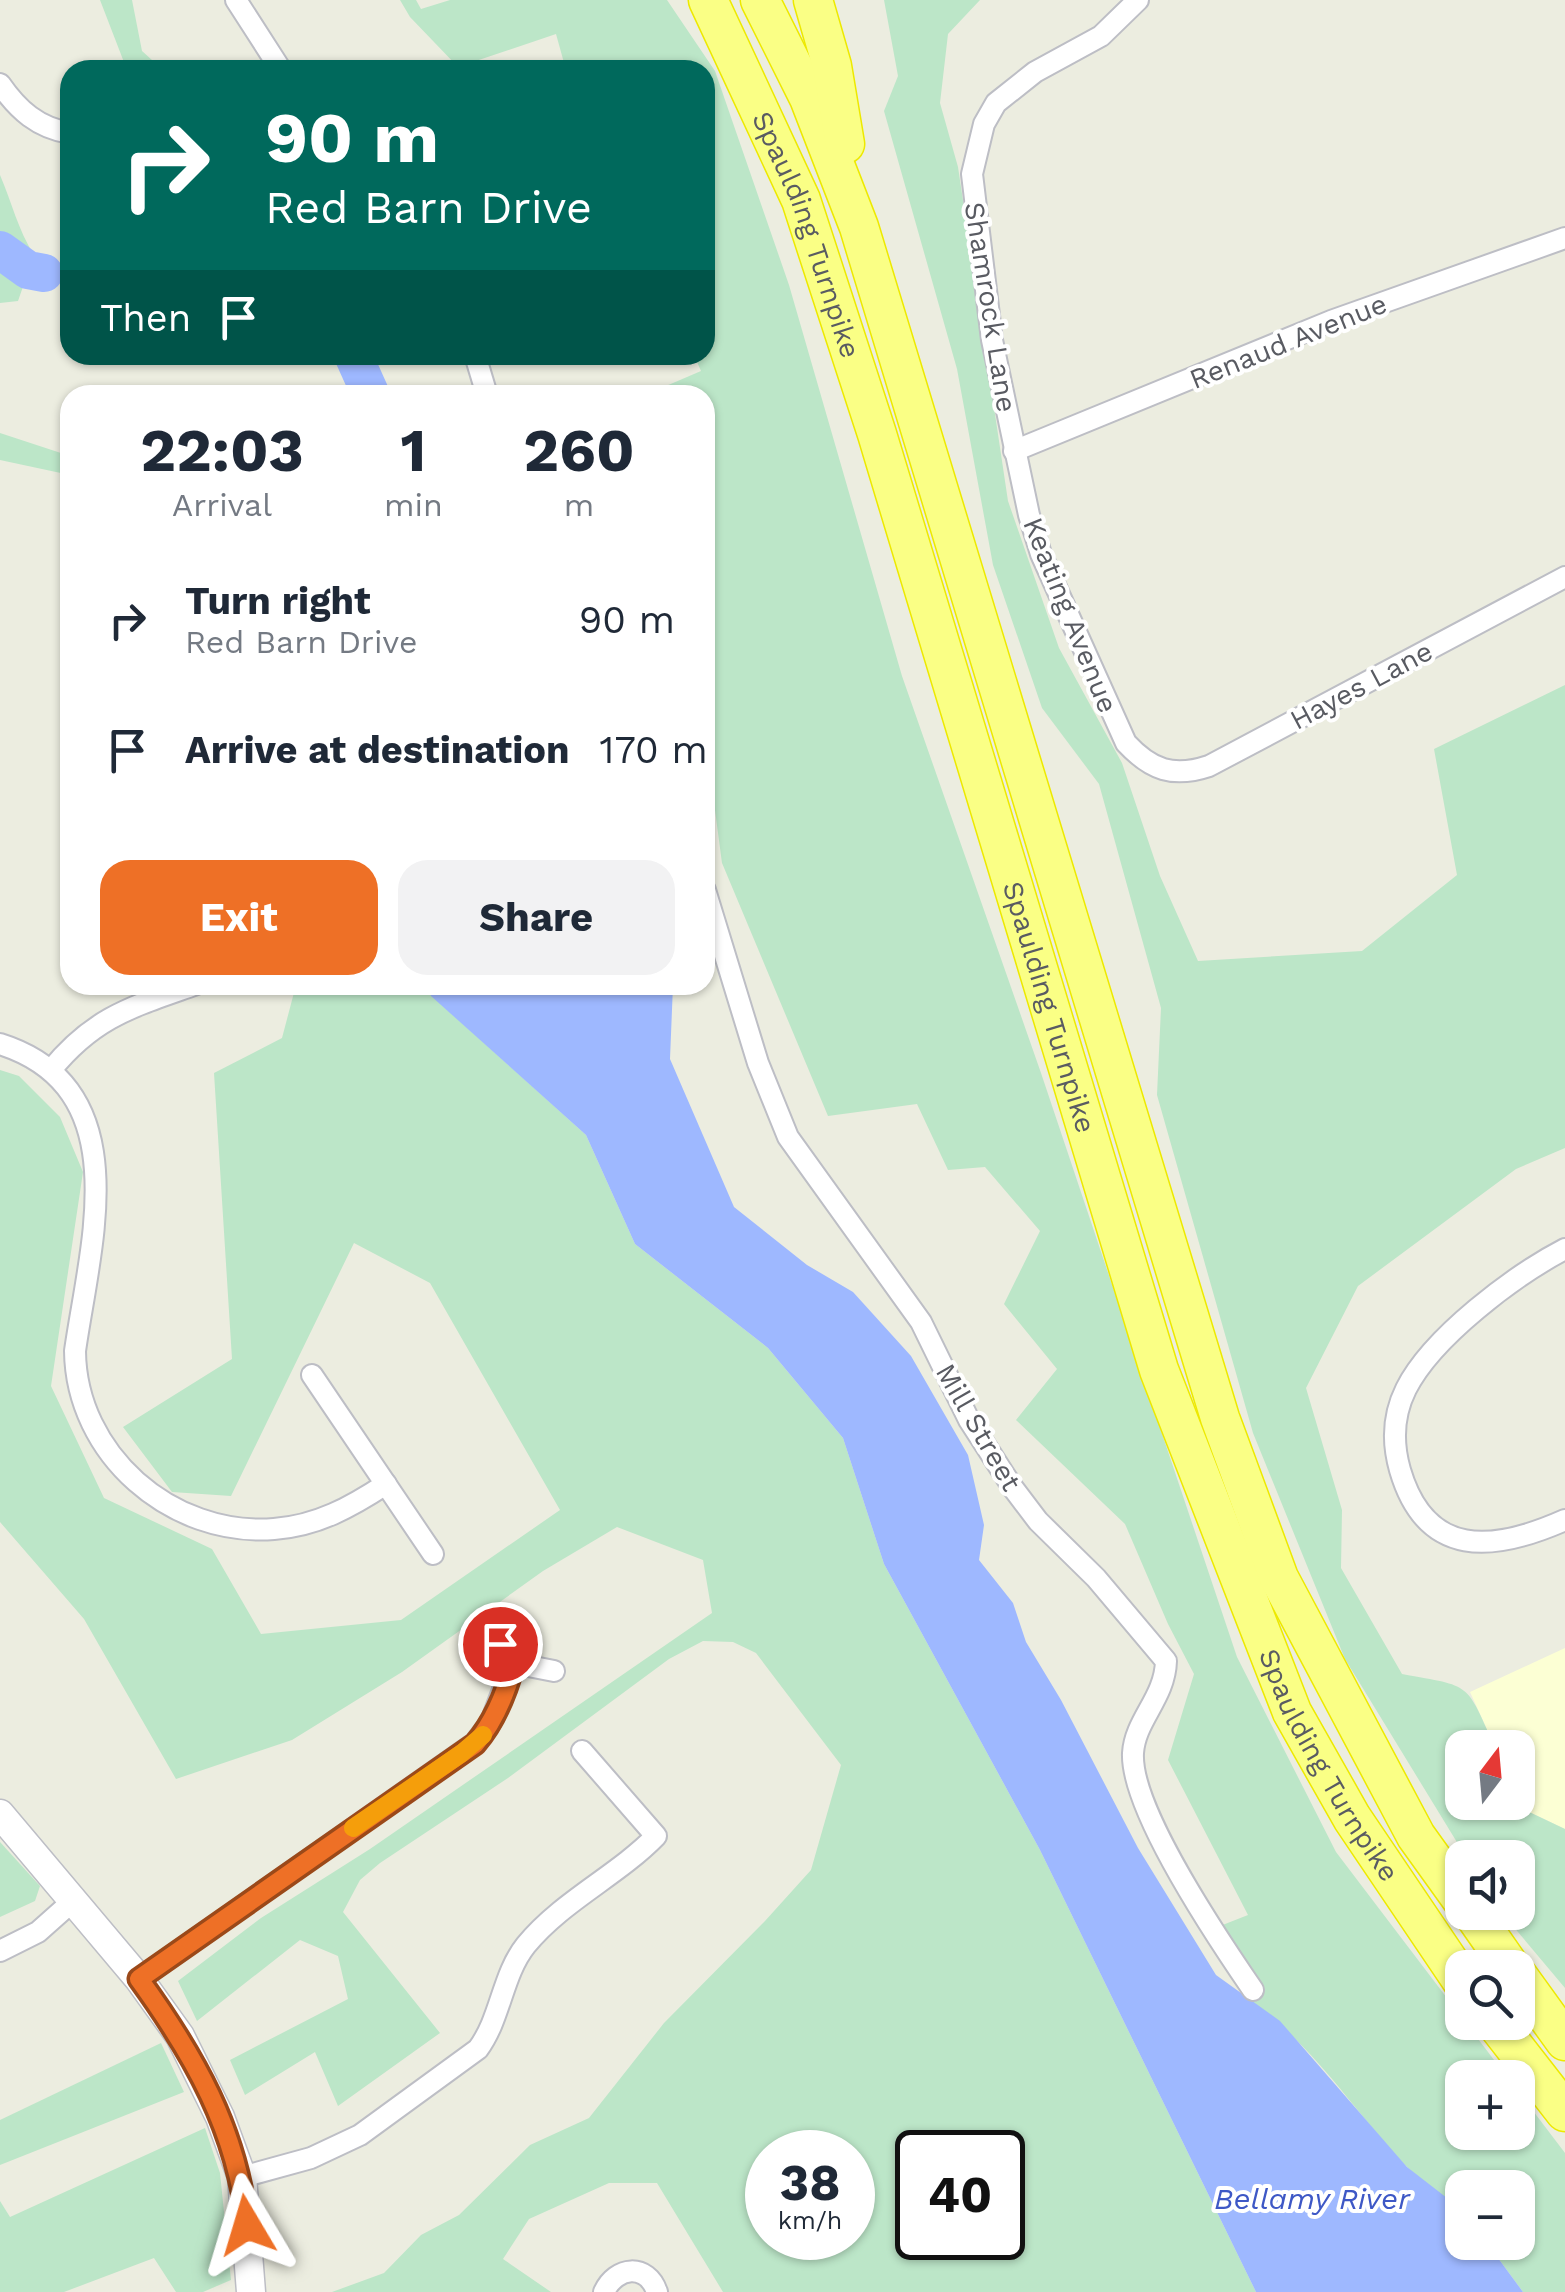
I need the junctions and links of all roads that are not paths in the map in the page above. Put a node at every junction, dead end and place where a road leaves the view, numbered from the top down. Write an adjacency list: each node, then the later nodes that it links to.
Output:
1 (236, 0): 6 (street)
2 (708, 0): 31 (highway, Spaulding Turnpike)
3 (760, 0): 9 (highway, Spaulding Turnpike)
4 (813, 0): 9 (highway)
5 (1138, 0): 11 (street, Shamrock Lane)
6 (275, 60)
7 (0, 84): 8 (street)
8 (60, 130)
9 (859, 227): 28 (highway, Spaulding Turnpike)
10 (1565, 238): 11 (street, Renaud Avenue)
11 (1014, 451): 13 (street, Keating Avenue)
12 (1565, 577): 13 (street, Hayes Lane)
13 (1151, 766)
14 (715, 923): 33 (street, Mill Street)
15 (167, 995): 17 (street)
16 (0, 1044): 17 (street)
17 (51, 1070): 20 (street)
18 (1565, 1248): 21 (street)
19 (312, 1375): 20 (street)
20 (386, 1484): 22 (street)
21 (1565, 1520)
22 (433, 1554)
23 (492, 1634): 24 (street)
24 (514, 1663): 25 (street); 32 (street)
25 (554, 1671)
26 (582, 1751): 38 (street)
27 (0, 1814): 29 (street)
28 (1445, 1876)
29 (74, 1900): 30 (street); 32 (street)
30 (0, 1951)
31 (1445, 1956)
32 (139, 1979): 38 (street)
33 (1253, 1990)
34 (1535, 2000): 36 (highway)
35 (1509, 2040): 37 (highway)
36 (1565, 2041)
37 (1565, 2112)
38 (242, 2177): 39 (street)
39 (251, 2292)
40 (604, 2292): 41 (street)
41 (658, 2292)

